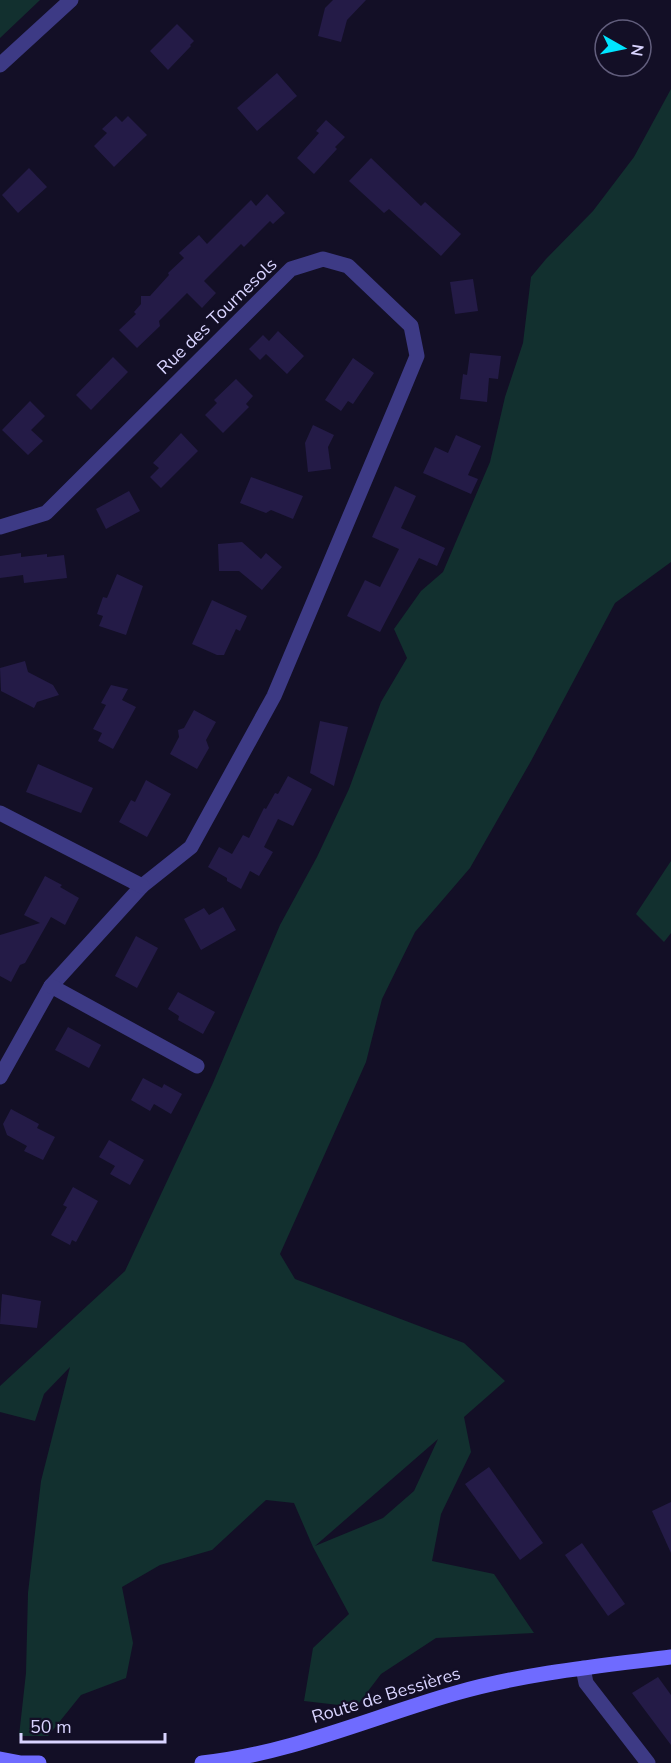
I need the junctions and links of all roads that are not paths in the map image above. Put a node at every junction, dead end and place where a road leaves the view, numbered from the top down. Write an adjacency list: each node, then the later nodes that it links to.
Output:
1 (71, 0): 2 (street)
2 (0, 65)
3 (0, 527): 5 (street, Rue des Tournesols)
4 (0, 813): 5 (street)
5 (142, 886): 6 (street, Rue des Tournesols)
6 (51, 986): 7 (street); 8 (street, Rue des Tournesols)
7 (197, 1066)
8 (0, 1077)
9 (671, 1657): 10 (main road, Route de Bessières)
10 (583, 1668): 13 (main road, Route de Bessières); 14 (street)
11 (0, 1759): 12 (main road)
12 (39, 1763)
13 (202, 1763)
14 (648, 1763)

